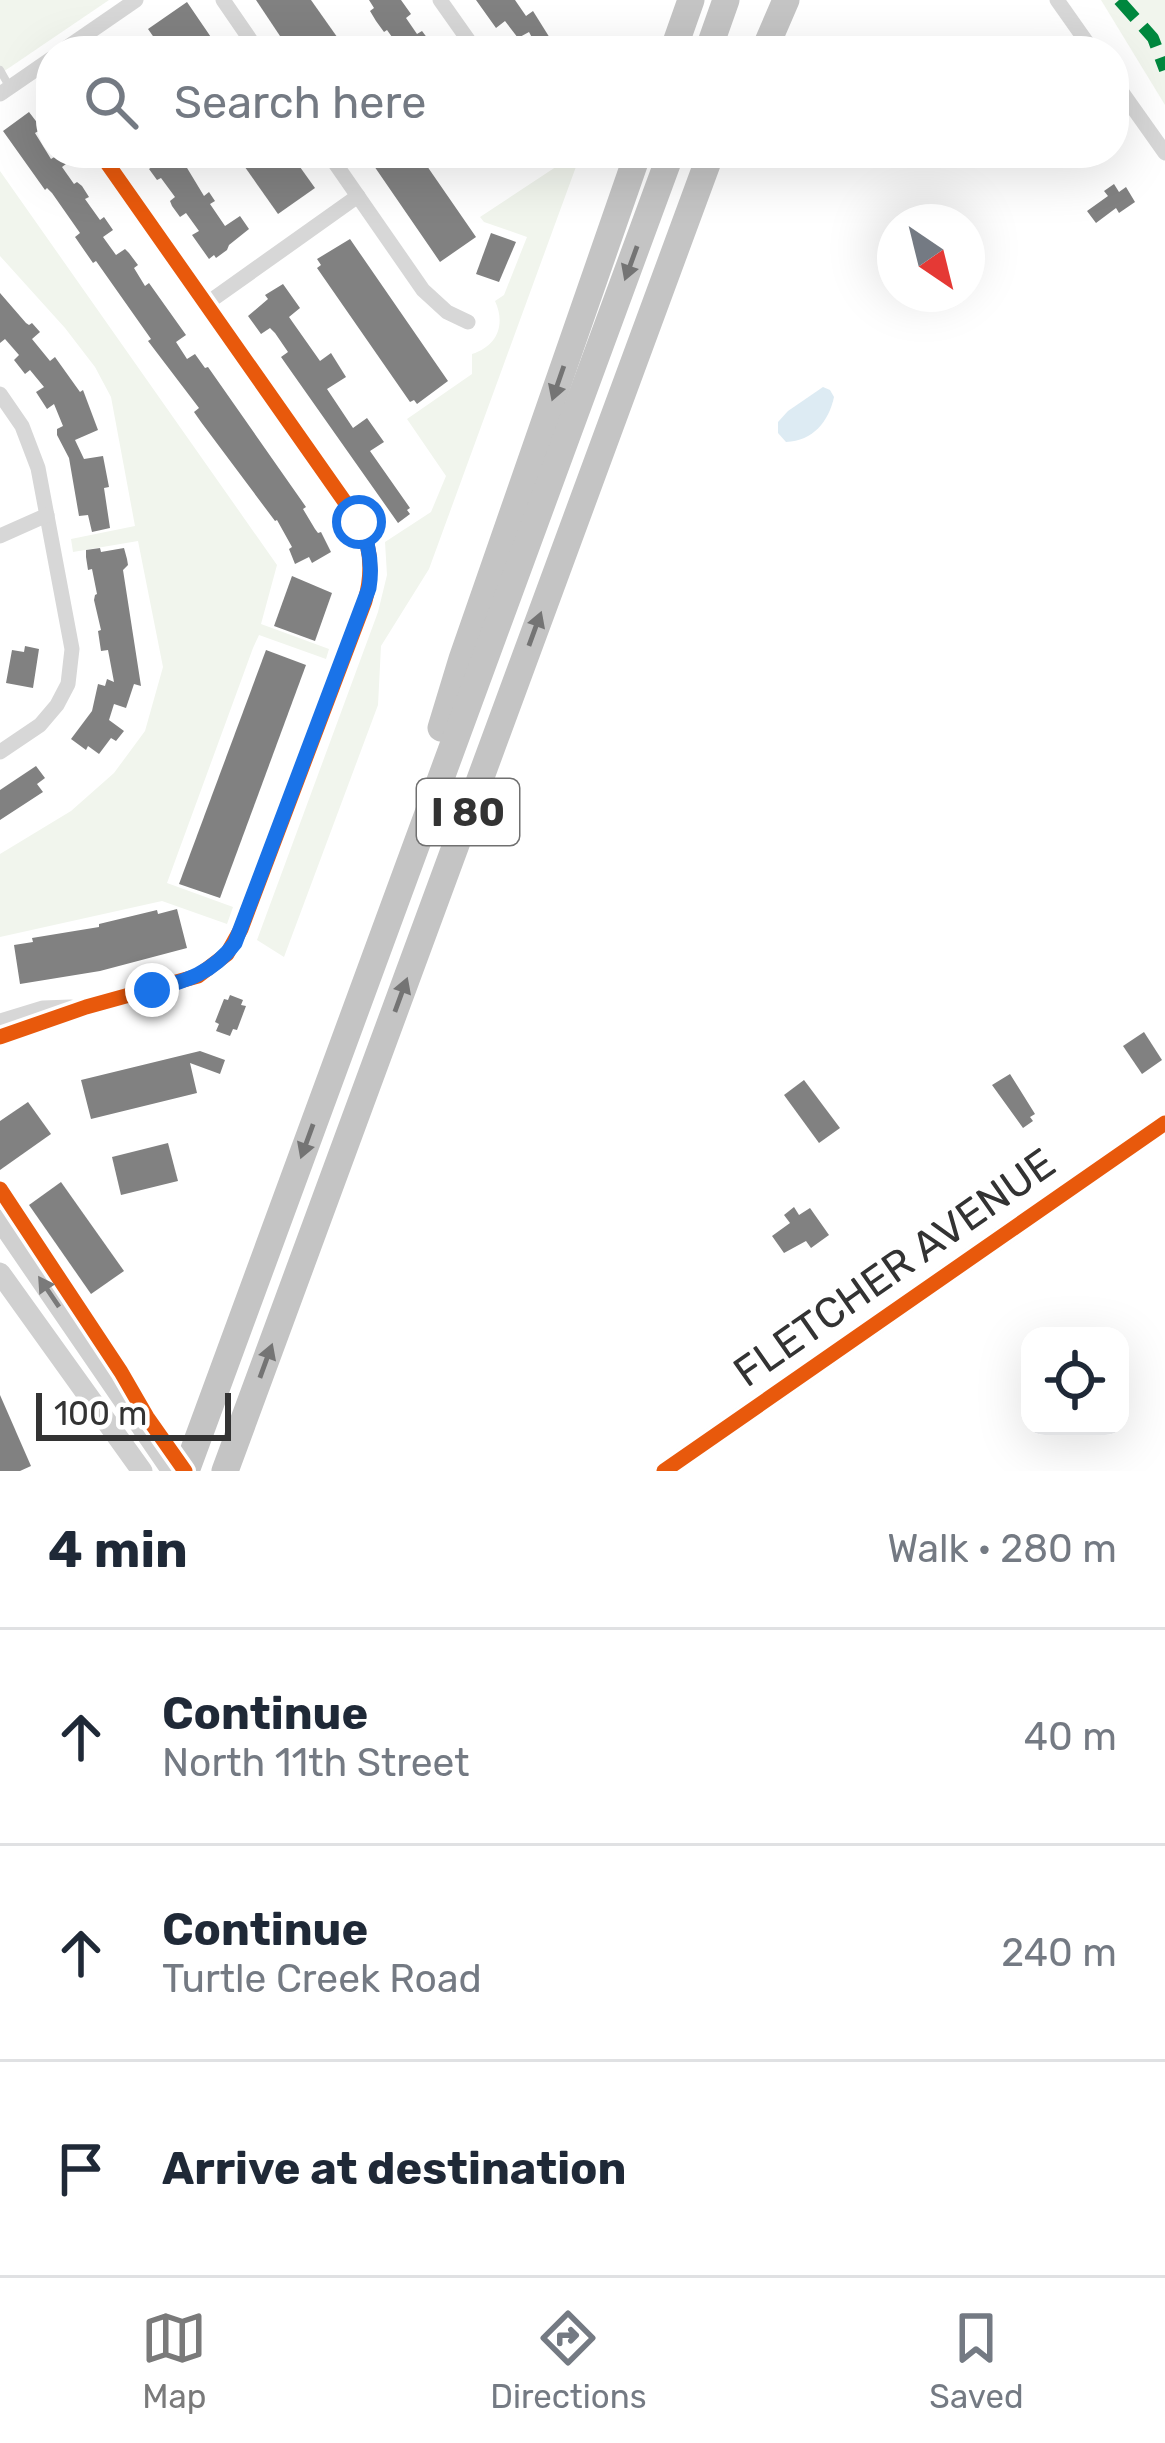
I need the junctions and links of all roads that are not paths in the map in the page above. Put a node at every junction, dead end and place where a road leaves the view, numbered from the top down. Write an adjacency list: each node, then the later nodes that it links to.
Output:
1 (136, 0): 9 (street)
2 (223, 0): 10 (street)
3 (440, 0): 11 (street)
4 (692, 0): 12 (highway)
5 (726, 0): 13 (highway)
6 (767, 0): 14 (highway)
7 (786, 0): 15 (highway)
8 (1058, 0): 16 (street)
9 (84, 36)
10 (248, 36)
11 (465, 36)
12 (679, 36)
13 (713, 36)
14 (754, 36)
15 (770, 36)
16 (1083, 36)
17 (36, 69): 19 (street)
18 (0, 70): 19 (lane)
19 (5, 90)
20 (1129, 102): 21 (street)
21 (1165, 153)
22 (111, 168): 28 (street)
23 (338, 168): 27 (street)
24 (633, 168): 34 (highway, one-way to 34)
25 (665, 168): 34 (highway, I 80, one-way to 34)
26 (709, 168): 44 (highway, I 80, one-way to 26)
27 (358, 196): 28 (street); 29 (street)
28 (206, 304): 35 (street)
29 (468, 322)
30 (0, 394): 31 (street)
31 (47, 515): 32 (street); 33 (street)
32 (0, 536)
33 (0, 752)
34 (363, 989): 43 (highway, I 80, one-way to 43)
35 (86, 1006): 36 (street); 37 (street)
36 (0, 1021)
37 (0, 1037)
38 (1165, 1123): 45 (street, FLETCHER AVENUE)
39 (0, 1220): 42 (street, one-way to 39)
40 (0, 1273): 41 (street)
41 (142, 1471)
42 (172, 1471)
43 (185, 1471)
44 (225, 1471)
45 (664, 1471)

